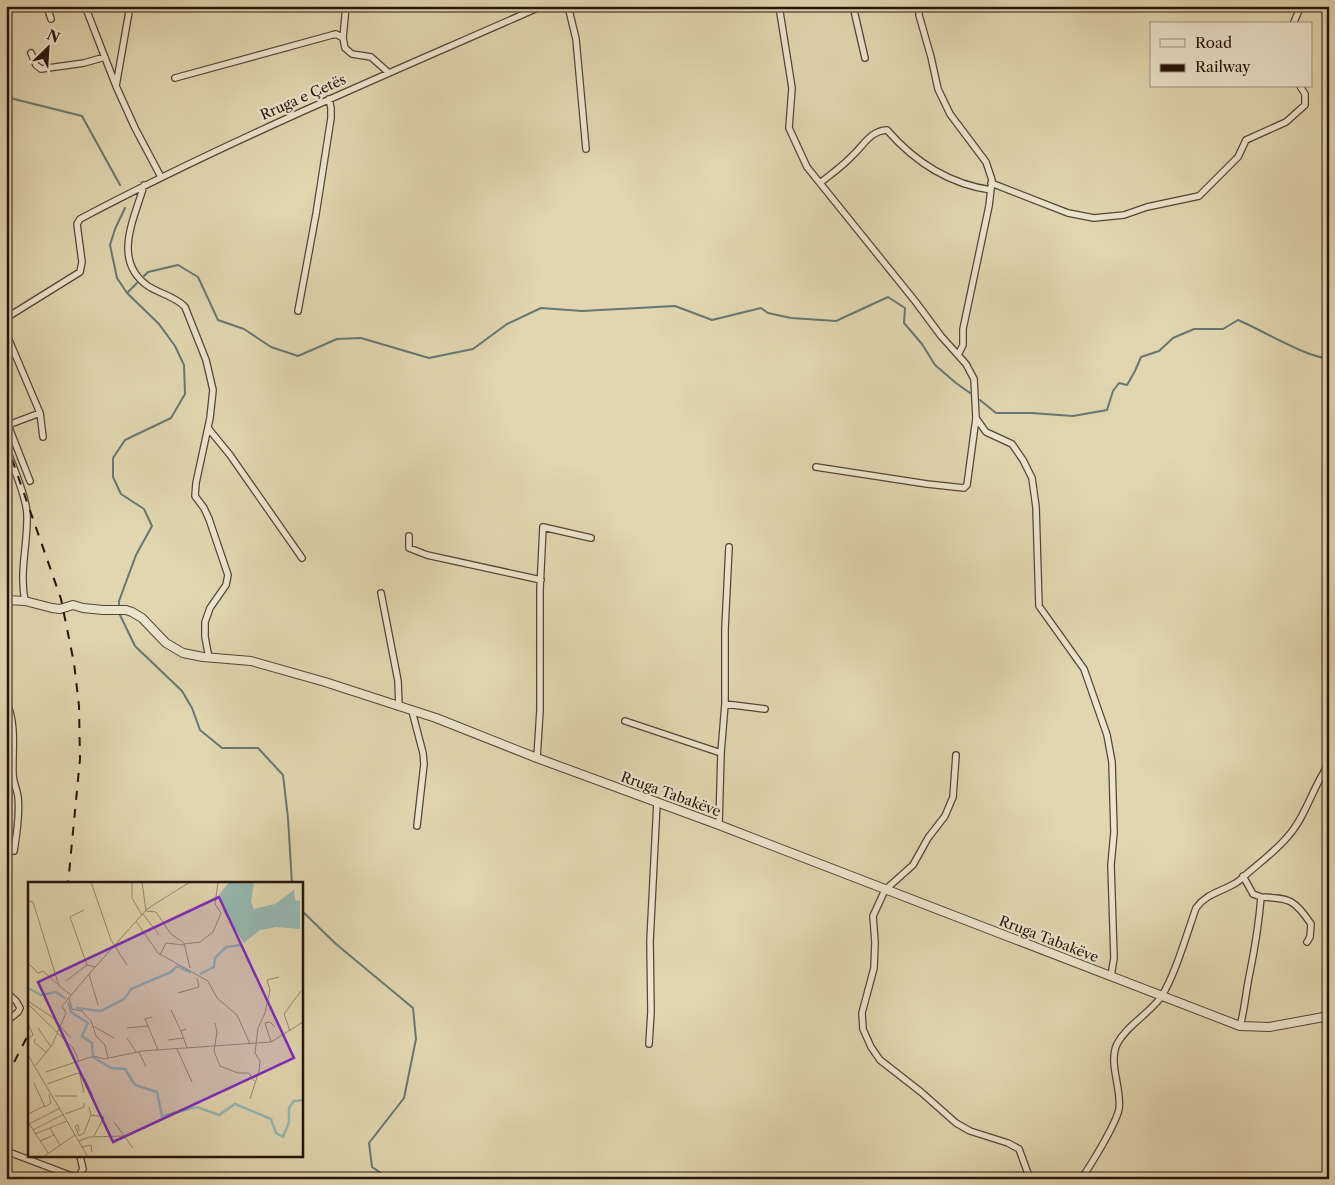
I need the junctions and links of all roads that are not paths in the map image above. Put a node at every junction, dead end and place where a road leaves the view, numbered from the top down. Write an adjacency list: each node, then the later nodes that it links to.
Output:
1 (47, 6): 11 (street)
2 (85, 6): 15 (street)
3 (130, 6): 19 (street)
4 (346, 6): 13 (street)
5 (542, 6): 17 (street, Rruga e Çetës)
6 (568, 6): 22 (street)
7 (779, 6): 24 (street)
8 (853, 6): 16 (street)
9 (919, 6): 25 (street)
10 (1301, 6): 12 (street)
11 (51, 19)
12 (1294, 22)
13 (343, 38): 17 (street); 18 (street)
14 (32, 53): 15 (street)
15 (105, 58): 19 (street)
16 (865, 58)
17 (389, 73): 21 (street, Rruga e Çetës)
18 (175, 78)
19 (116, 86): 23 (street)
20 (1301, 88): 25 (street)
21 (329, 98): 23 (street, Rruga e Çetës); 28 (street)
22 (586, 149)
23 (161, 177): 26 (street, Rruga e Çetës)
24 (820, 183): 27 (street); 31 (street)
25 (991, 183): 27 (street)
26 (144, 185): 29 (street, Rruga e Çetës); 34 (street)
27 (991, 190): 31 (street)
28 (298, 310)
29 (6, 318)
30 (6, 333): 32 (street)
31 (958, 354): 33 (street)
32 (40, 413): 35 (street); 38 (street)
33 (976, 418): 37 (street); 66 (street)
34 (208, 428): 42 (street); 47 (street)
35 (43, 437)
36 (6, 447): 46 (street)
37 (816, 467)
38 (30, 481)
39 (408, 536): 43 (street)
40 (592, 538): 43 (street)
41 (729, 548): 49 (street)
42 (302, 558)
43 (540, 580): 56 (street)
44 (381, 593): 50 (street)
45 (6, 600): 46 (street, Rruga Tabakëve)
46 (25, 601): 47 (street, Rruga Tabakëve)
47 (209, 658): 50 (street, Rruga Tabakëve)
48 (6, 701): 61 (street)
49 (725, 704): 51 (street); 54 (street)
50 (399, 707): 52 (street, Rruga Tabakëve)
51 (765, 709)
52 (412, 711): 56 (street, Rruga Tabakëve); 60 (street)
53 (625, 721): 54 (street)
54 (721, 754): 59 (street)
55 (956, 755): 63 (street)
56 (537, 758): 58 (street, Rruga Tabakëve)
57 (1329, 764): 62 (street)
58 (657, 802): 59 (street, Rruga Tabakëve); 72 (street)
59 (719, 824): 63 (street, Rruga Tabakëve)
60 (417, 826)
61 (14, 851)
62 (1244, 876): 64 (street); 68 (street)
63 (885, 890): 66 (street, Rruga Tabakëve); 77 (street)
64 (1261, 898): 65 (street); 71 (street)
65 (1307, 942)
66 (1111, 976): 68 (street, Rruga Tabakëve)
67 (6, 992): 70 (street)
68 (1161, 996): 71 (street, Rruga Tabakëve); 78 (street)
69 (1329, 1016): 71 (street, Rruga Tabakëve)
70 (6, 1022)
71 (1240, 1026)
72 (649, 1044)
73 (6, 1151): 75 (street)
74 (80, 1158): 75 (street)
75 (77, 1178): 76 (street)
76 (89, 1178)
77 (1030, 1179)
78 (1081, 1179)

